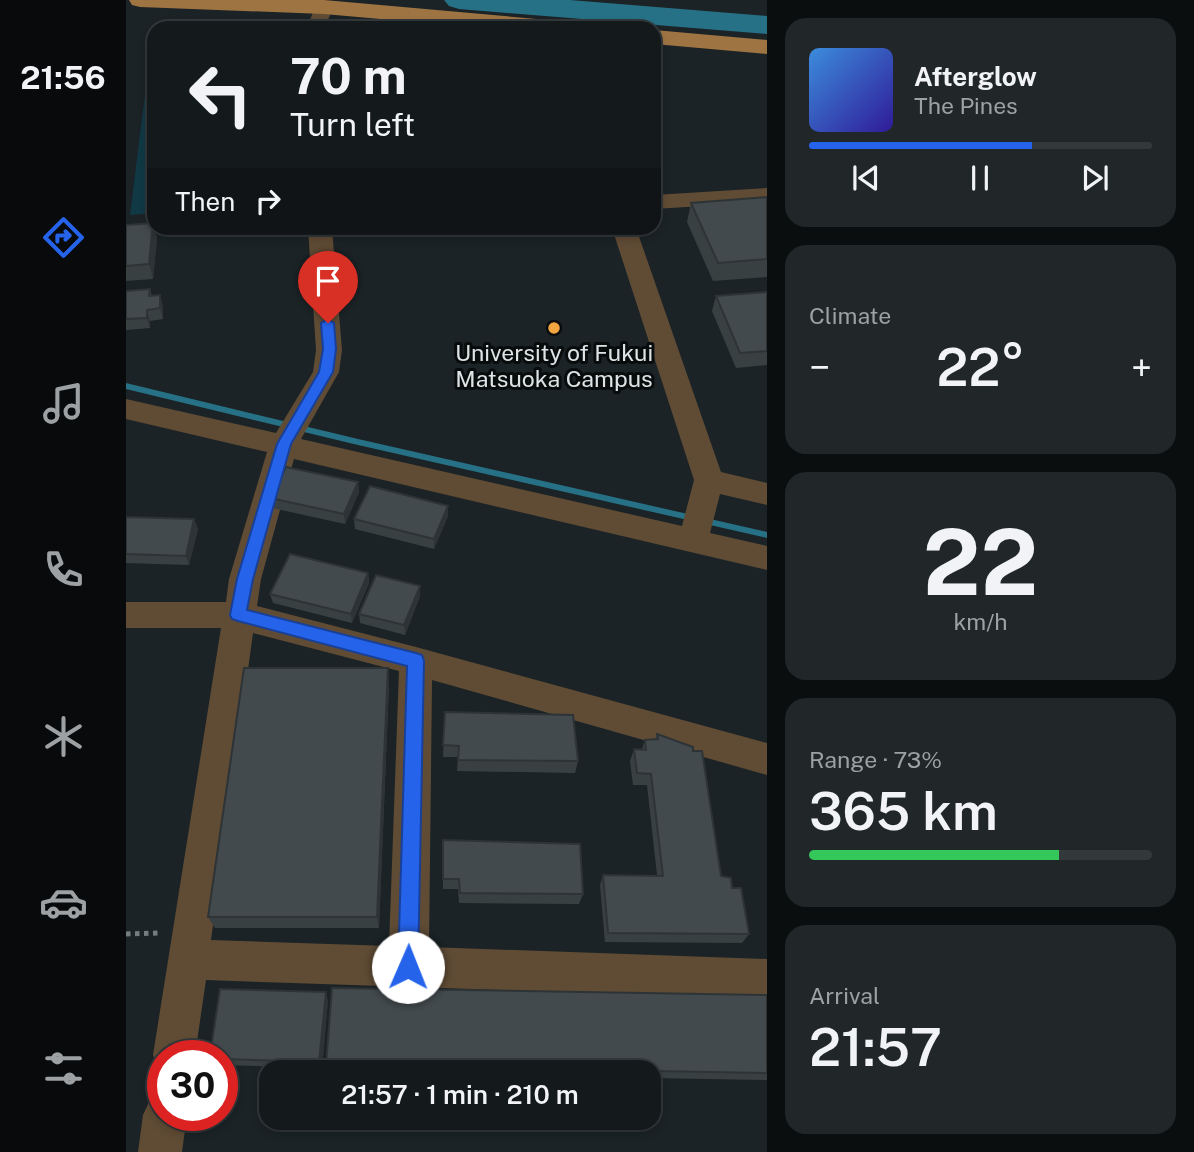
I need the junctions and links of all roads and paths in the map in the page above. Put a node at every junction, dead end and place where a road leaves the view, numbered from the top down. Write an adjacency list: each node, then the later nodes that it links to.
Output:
1 (141, 0): 2 (main road)
2 (320, 17): 3 (main road)
3 (407, 21)
4 (661, 38): 5 (main road)
5 (767, 47)
6 (767, 195): 7 (street)
7 (661, 202)
8 (321, 235): 11 (street)
9 (626, 235): 12 (street)
10 (126, 409): 11 (street)
11 (284, 444): 14 (street); 17 (street)
12 (709, 480): 13 (street); 14 (street)
13 (767, 494)
14 (693, 540): 15 (street)
15 (767, 558)
16 (126, 615): 17 (street)
17 (238, 615): 18 (street); 20 (street)
18 (416, 661): 19 (street); 21 (street)
19 (767, 759)
20 (187, 959): 21 (street); 23 (street)
21 (408, 967): 22 (street)
22 (767, 979)
23 (176, 1040)
24 (163, 1131): 25 (street)
25 (160, 1152)

